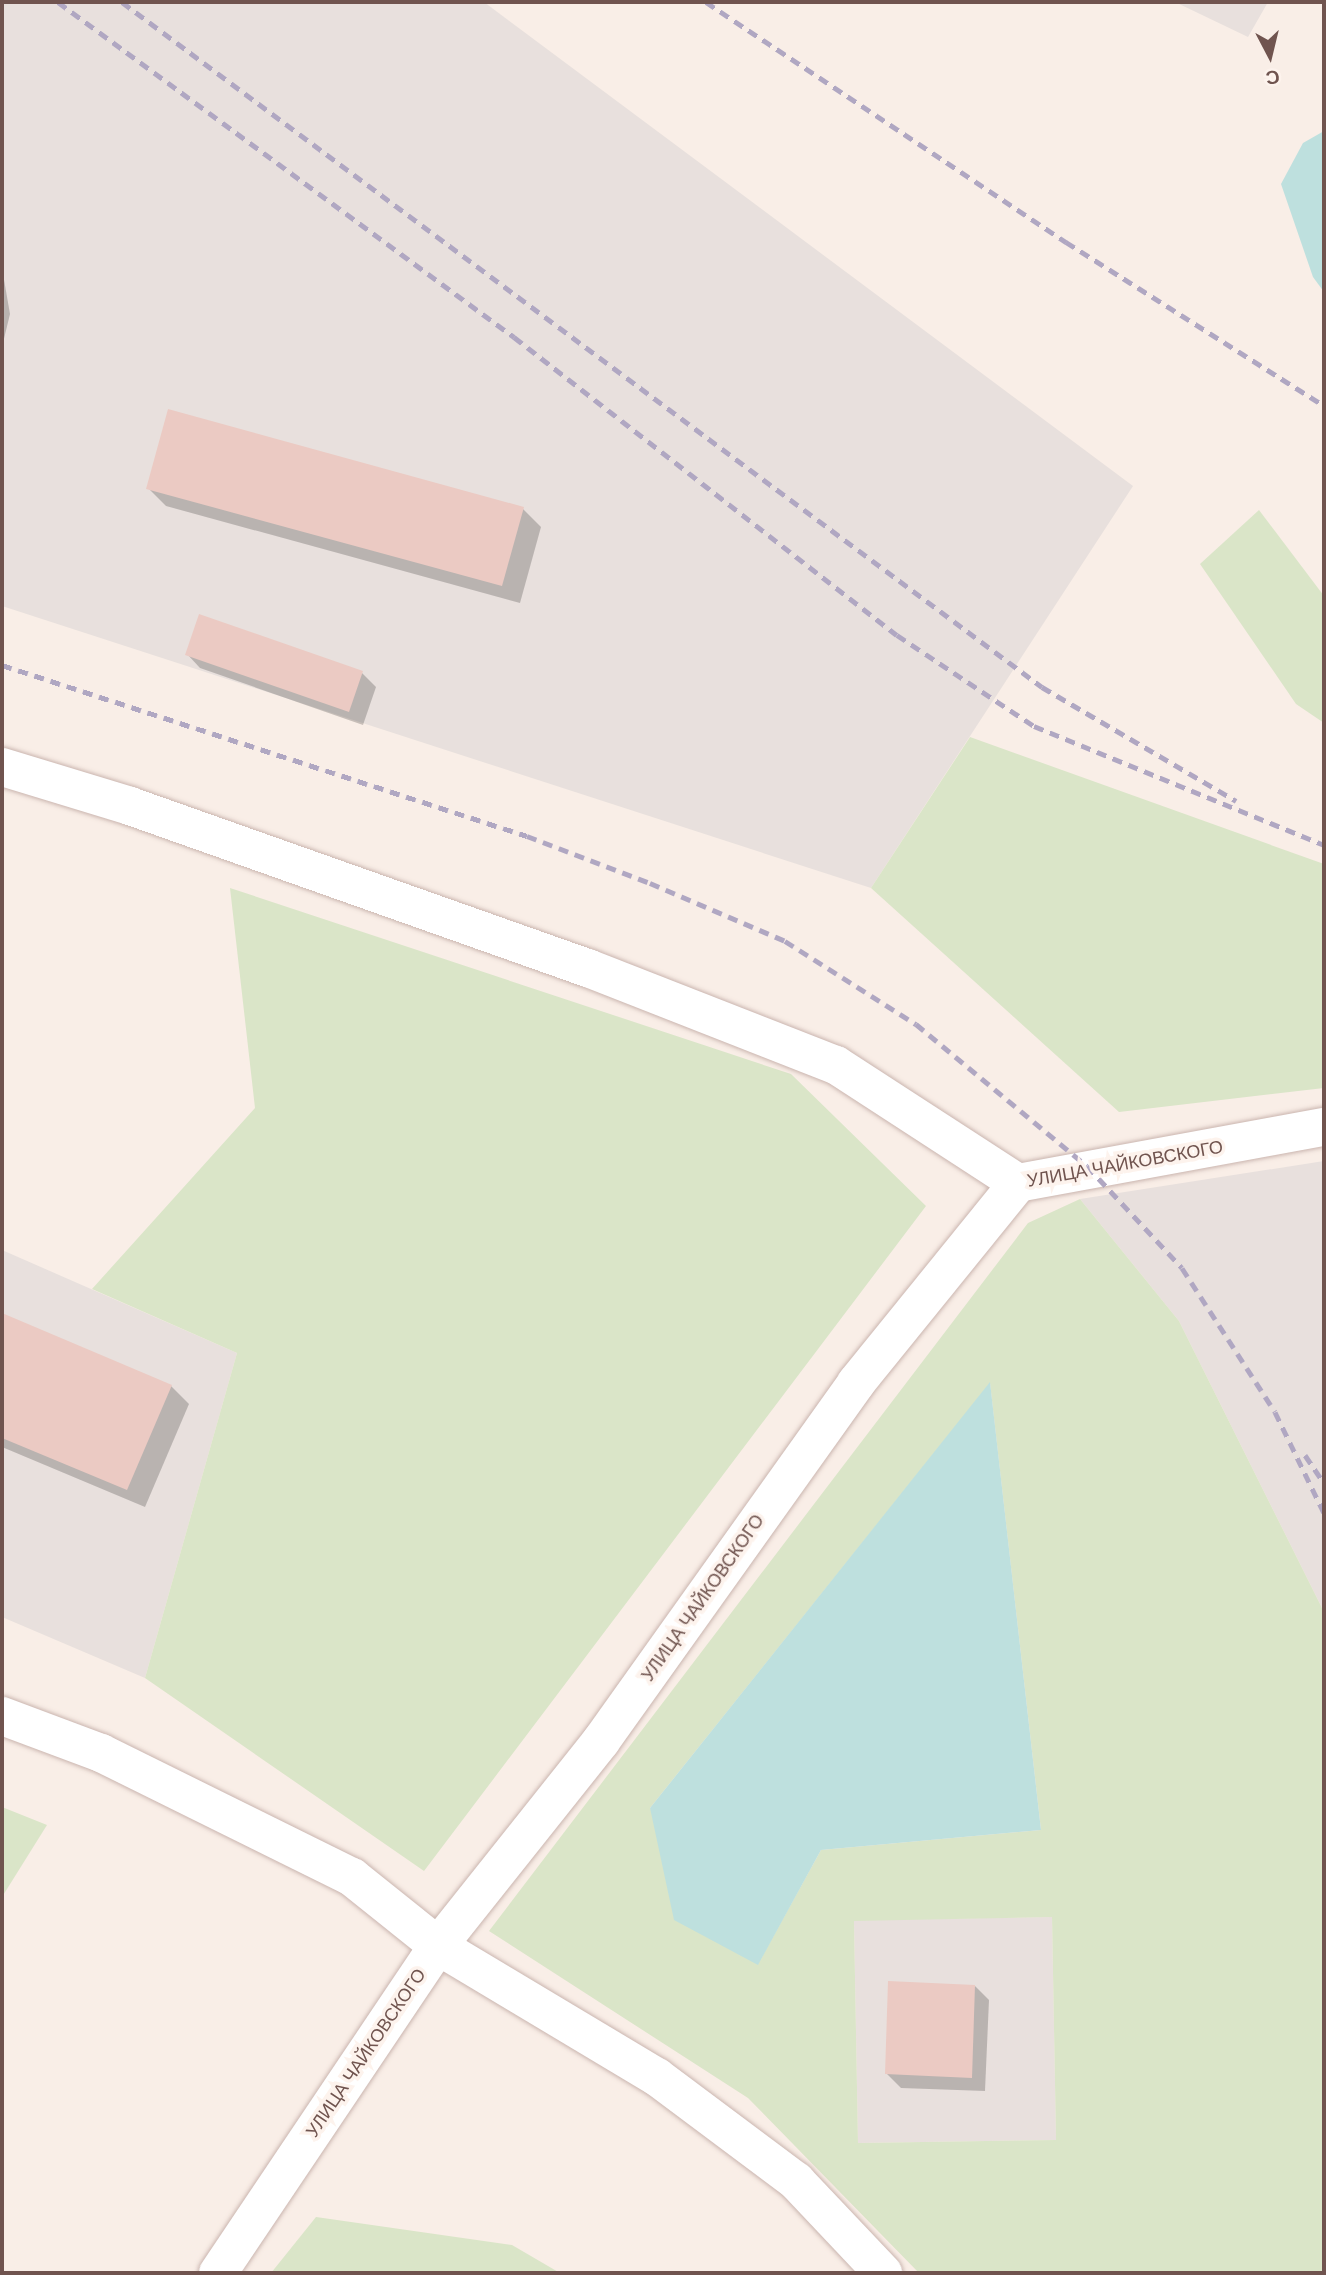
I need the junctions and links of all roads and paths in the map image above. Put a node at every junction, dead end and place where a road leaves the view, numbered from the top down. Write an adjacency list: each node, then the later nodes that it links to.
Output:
1 (2, 767): 3 (street)
2 (1324, 1127): 3 (street, УЛИЦА ЧАЙКОВСКОГО)
3 (1018, 1183): 5 (street, УЛИЦА ЧАЙКОВСКОГО)
4 (2, 1716): 5 (street)
5 (438, 1946): 6 (street, УЛИЦА ЧАЙКОВСКОГО); 7 (street)
6 (218, 2273)
7 (883, 2273)

